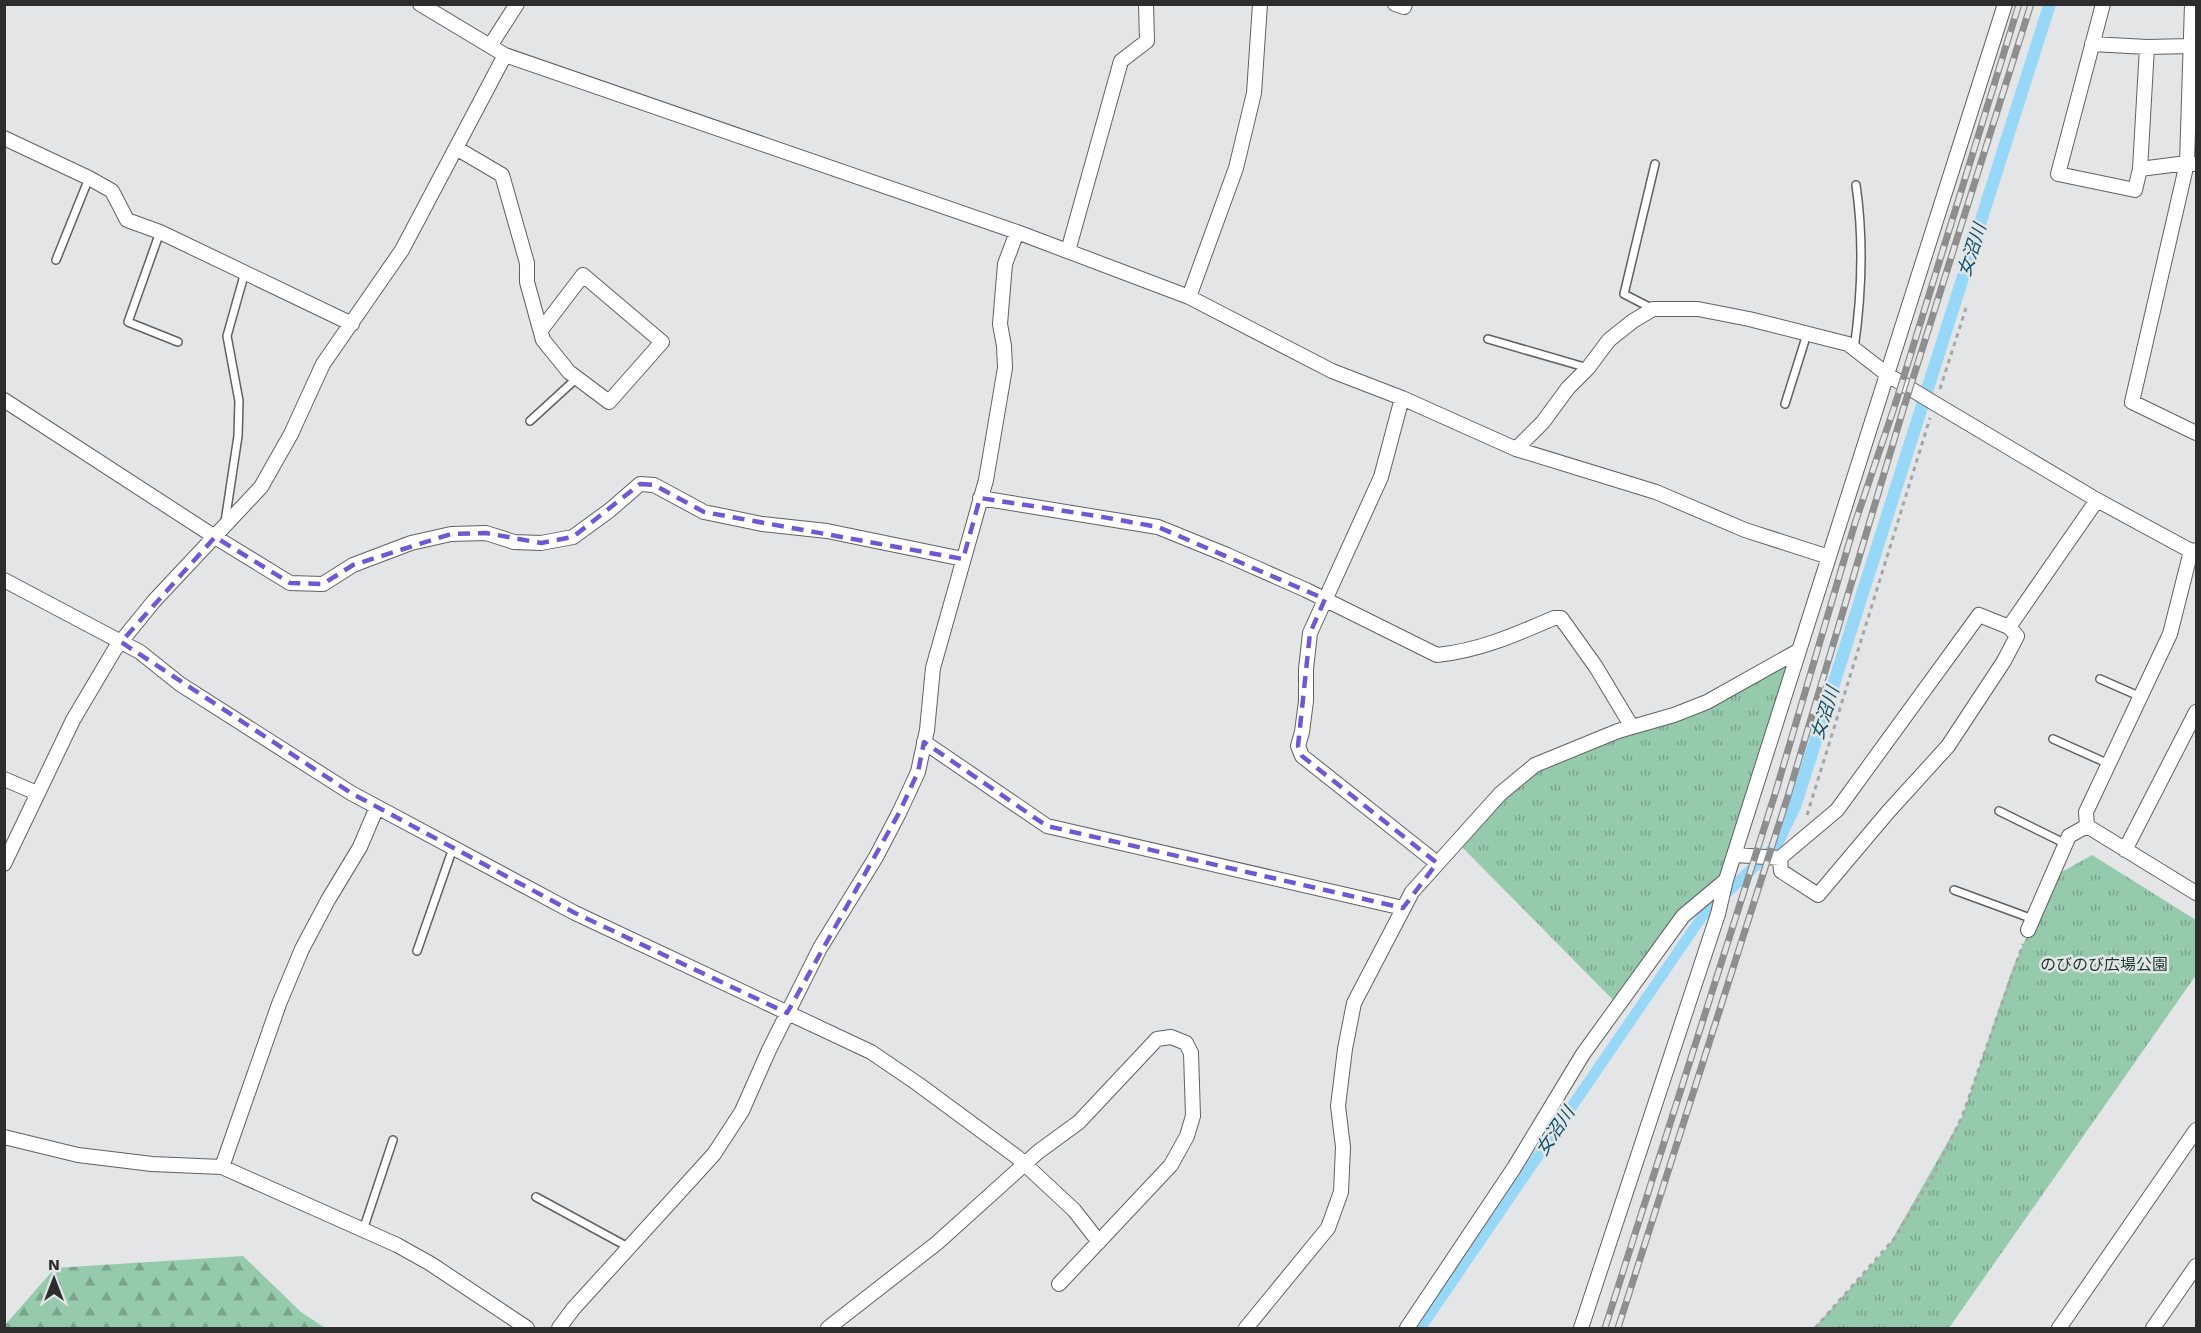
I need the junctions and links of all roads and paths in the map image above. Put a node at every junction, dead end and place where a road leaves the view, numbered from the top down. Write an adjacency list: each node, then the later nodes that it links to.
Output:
1 (420, 4): 12 (street)
2 (517, 4): 12 (street)
3 (1146, 4): 25 (street)
4 (1260, 4): 28 (street)
5 (1395, 4): 6 (street)
6 (1405, 4)
7 (2005, 4): 38 (street)
8 (2103, 4): 11 (street)
9 (2192, 4): 10 (street)
10 (2194, 21): 13 (street)
11 (2092, 44): 14 (street); 20 (street)
12 (490, 46): 15 (street)
13 (2190, 46): 14 (street); 18 (street)
14 (2147, 47): 20 (street)
15 (505, 55): 17 (street); 24 (street)
16 (4, 138): 21 (street)
17 (456, 148): 31 (street); 32 (street)
18 (2192, 163): 20 (street); 45 (street)
19 (1655, 164): 30 (lane)
20 (2140, 169)
21 (89, 178): 23 (street); 26 (lane)
22 (1856, 185): 36 (lane)
23 (159, 232): 27 (street); 35 (lane)
24 (1017, 232): 25 (street); 47 (street)
25 (1068, 251): 28 (street)
26 (56, 260)
27 (245, 272): 31 (street); 49 (lane)
28 (1189, 297): 40 (street)
29 (1966, 308): 42 (path)
30 (1653, 309): 33 (street); 37 (street)
31 (352, 324): 49 (street)
32 (541, 330): 39 (street); 39 (street)
33 (1807, 334): 36 (street); 43 (lane)
34 (1488, 339): 37 (lane)
35 (178, 342)
36 (1854, 348): 38 (street)
37 (1588, 368): 46 (street)
38 (1888, 375): 42 (street); 51 (street)
39 (577, 378): 44 (lane)
40 (1402, 398): 46 (street); 54 (street)
41 (4, 400): 49 (street)
42 (1935, 403): 48 (street); 70 (path)
43 (1785, 404)
44 (531, 421)
45 (2196, 433)
46 (1516, 449): 51 (street)
47 (980, 498): 52 (street); 54 (street)
48 (2097, 500): 50 (street); 55 (street)
49 (220, 532): 52 (street); 56 (street)
50 (2194, 550): 59 (street)
51 (1829, 557): 57 (street)
52 (963, 559): 63 (street)
53 (4, 580): 56 (street)
54 (1325, 599): 61 (street); 76 (street)
55 (2009, 627): 70 (street); 75 (street)
56 (121, 642): 66 (street); 67 (street)
57 (1798, 651): 61 (street); 74 (street)
58 (2100, 679): 59 (lane)
59 (2140, 697): 64 (street)
60 (2196, 712): 73 (street)
61 (1632, 727): 76 (street)
62 (2054, 739): 64 (lane)
63 (924, 742): 81 (street); 84 (street)
64 (2109, 764): 69 (street)
65 (4, 779): 66 (street)
66 (37, 793): 77 (street)
67 (377, 807): 72 (street); 89 (street)
68 (1999, 811): 71 (lane)
69 (2087, 826): 71 (street); 73 (street)
70 (1806, 837): 75 (street)
71 (2066, 844): 82 (street)
72 (453, 848): 83 (lane); 84 (street)
73 (2125, 850): 80 (street)
74 (1736, 855): 75 (street); 78 (street)
75 (1779, 858)
76 (1437, 862): 81 (street)
77 (4, 864)
78 (1726, 880): 100 (street); 101 (street)
79 (1954, 890): 82 (lane)
80 (2196, 893)
81 (1403, 908): 99 (street)
82 (2031, 924): 102 (path)
83 (417, 951)
84 (788, 1012): 88 (street); 93 (street)
85 (2196, 1130): 103 (street)
86 (4, 1137): 89 (street)
87 (393, 1140): 91 (lane)
88 (1024, 1165): 92 (street); 92 (street); 98 (street)
89 (222, 1167): 91 (street)
90 (536, 1197): 93 (lane)
91 (363, 1230): 96 (street)
92 (1100, 1242): 95 (street)
93 (628, 1247): 97 (street)
94 (2196, 1266): 104 (street)
95 (1059, 1284)
96 (527, 1329)
97 (560, 1329)
98 (828, 1329)
99 (1246, 1329)
100 (1407, 1329)
101 (1581, 1329)
102 (1815, 1329)
103 (2059, 1329)
104 (2153, 1329)

